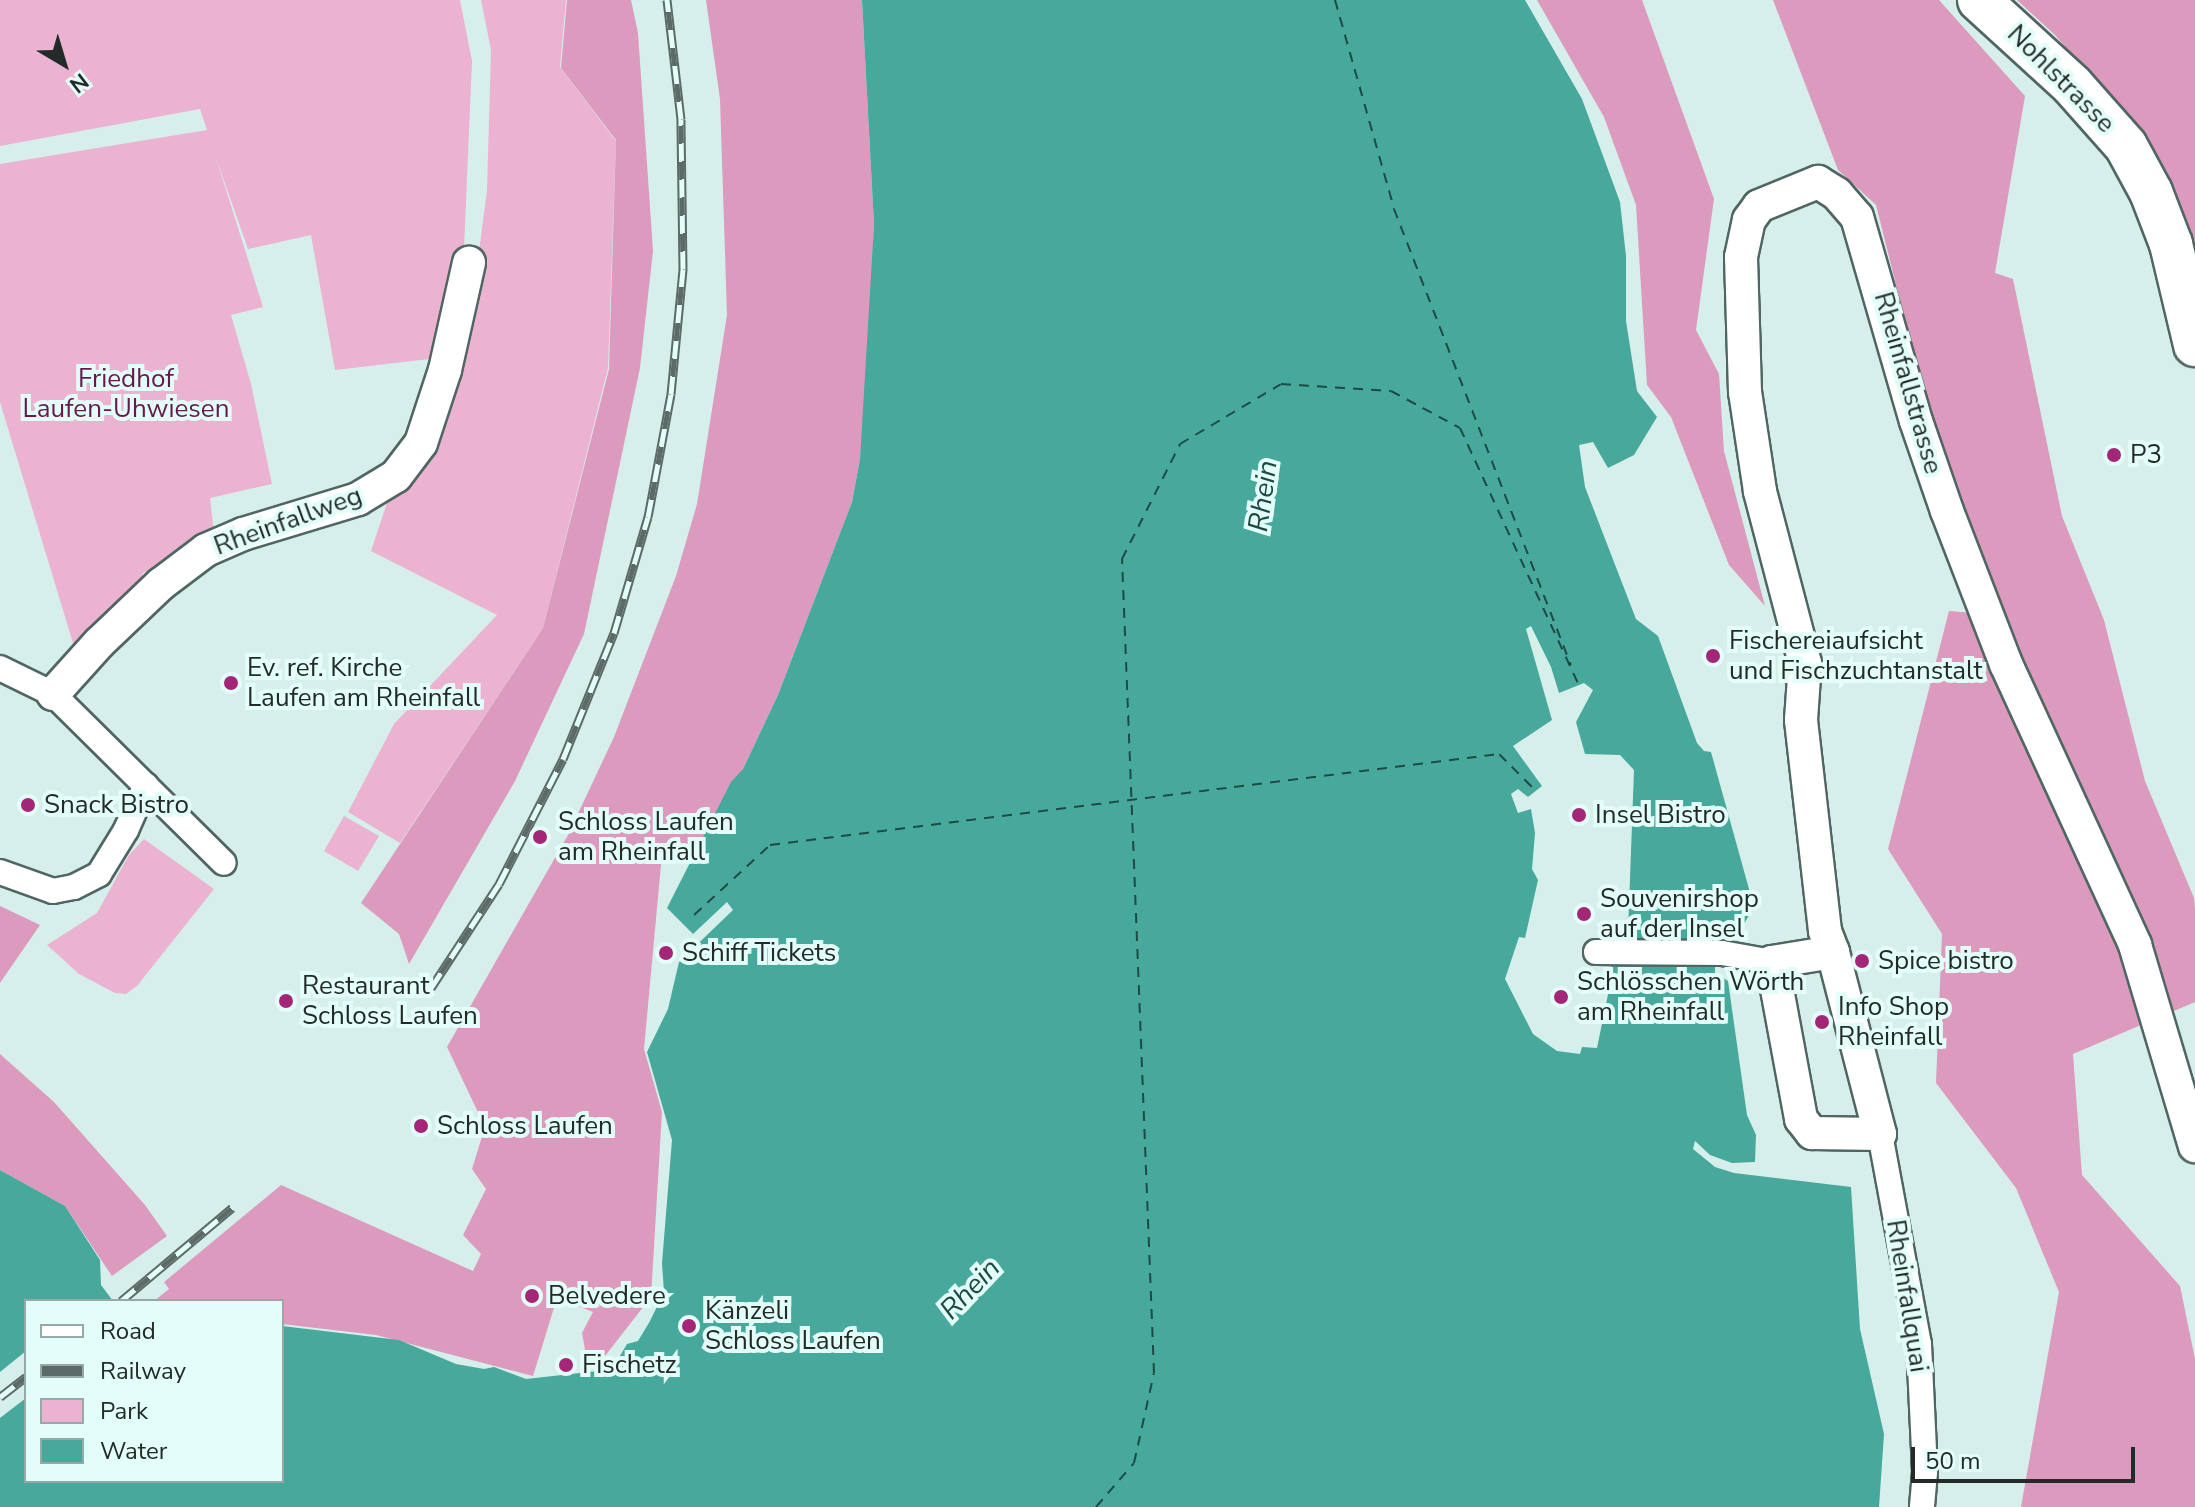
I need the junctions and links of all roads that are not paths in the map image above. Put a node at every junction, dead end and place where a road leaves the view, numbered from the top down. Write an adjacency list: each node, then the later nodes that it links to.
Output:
1 (1979, 0): 3 (street, Nohlstrasse)
2 (469, 263): 5 (street, Rheinfallweg)
3 (2195, 345)
4 (0, 668): 5 (street)
5 (53, 694): 7 (street)
6 (1801, 720): 11 (street, Rheinfallquai); 14 (street, Rheinfallstrasse)
7 (146, 785): 8 (street); 9 (street)
8 (224, 863)
9 (0, 872)
10 (1596, 952): 12 (street)
11 (1833, 952): 12 (street); 13 (street, Rheinfallquai)
12 (1772, 962): 13 (street)
13 (1880, 1134): 15 (street, Rheinfallquai)
14 (2195, 1146)
15 (1922, 1507)

